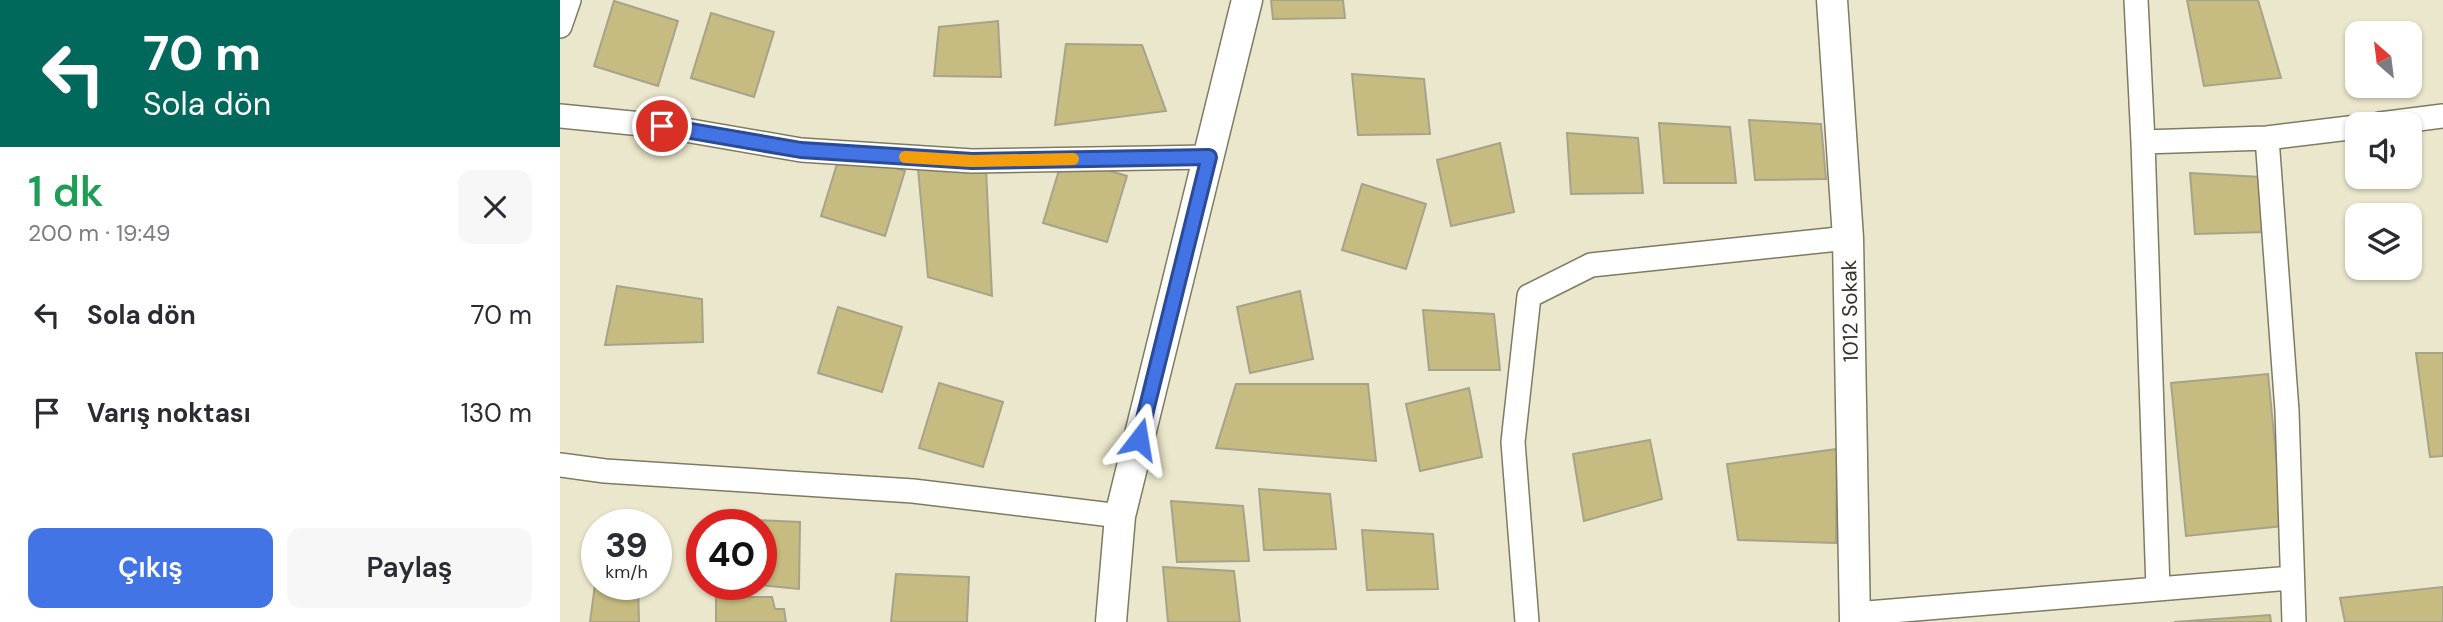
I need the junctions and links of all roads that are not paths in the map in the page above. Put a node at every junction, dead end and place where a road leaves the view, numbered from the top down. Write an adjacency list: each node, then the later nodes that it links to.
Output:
1 (569, 0): 5 (street)
2 (1247, 0): 12 (street)
3 (1832, 0): 13 (street, 1012 Sokak)
4 (2136, 0): 11 (street)
5 (560, 26)
6 (560, 116): 12 (street)
7 (2443, 116): 8 (street)
8 (2422, 119)
9 (2345, 128): 10 (street)
10 (2267, 138): 11 (street); 16 (street)
11 (2143, 142): 17 (street)
12 (1209, 157): 15 (street)
13 (1848, 238): 18 (street, 1012 Sokak); 20 (street)
14 (560, 465): 15 (street)
15 (1120, 516): 19 (street)
16 (2291, 578): 17 (street); 21 (street)
17 (2158, 589): 18 (street)
18 (1855, 618)
19 (1111, 622)
20 (1527, 622)
21 (2294, 622)

